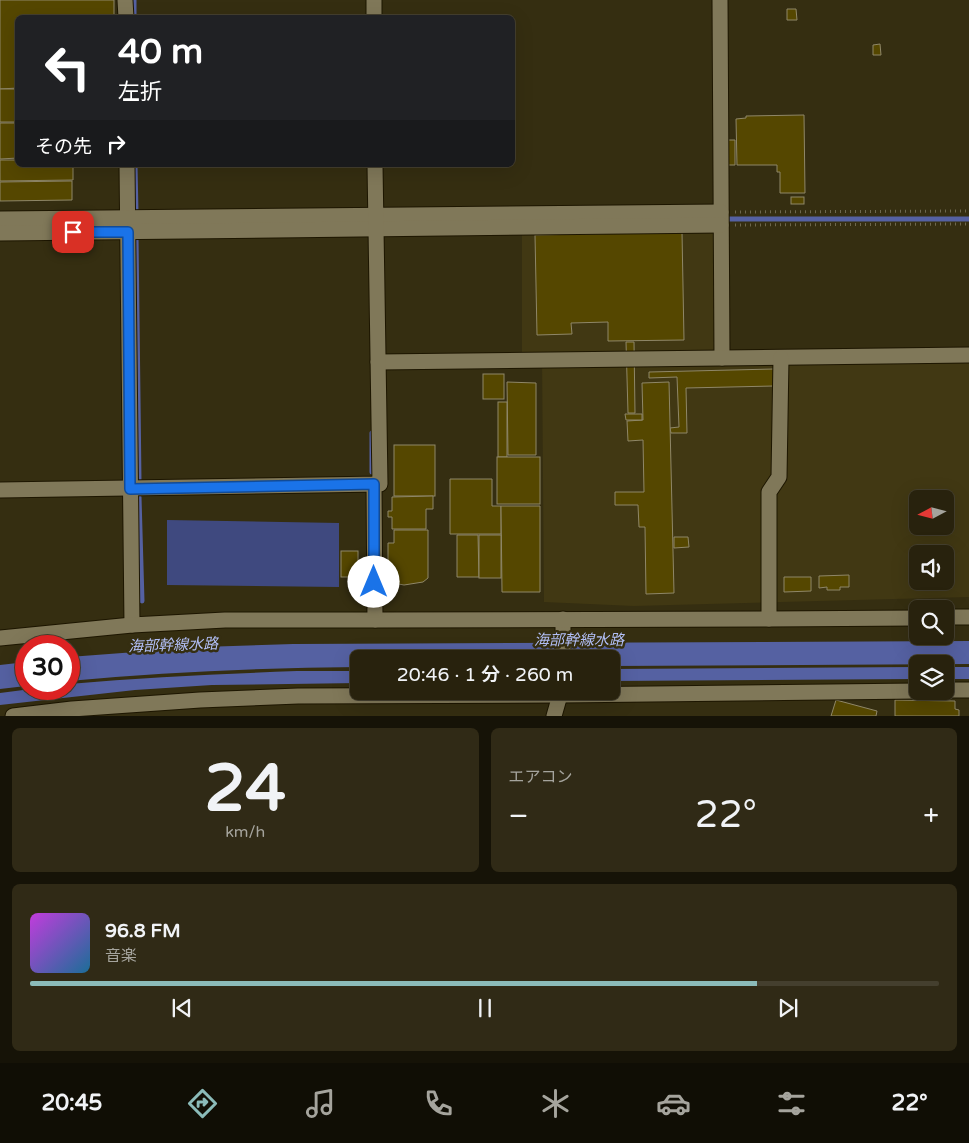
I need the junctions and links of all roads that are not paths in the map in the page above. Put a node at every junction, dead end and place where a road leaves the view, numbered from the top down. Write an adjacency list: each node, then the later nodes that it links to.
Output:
1 (126, 0): 4 (street)
2 (374, 0): 5 (street)
3 (720, 0): 9 (street)
4 (126, 15)
5 (374, 15)
6 (127, 167): 11 (street)
7 (374, 167): 10 (street)
8 (0, 219): 11 (street)
9 (721, 219): 10 (street); 14 (street)
10 (375, 223): 11 (street); 16 (street)
11 (128, 225): 12 (street); 18 (street)
12 (0, 233)
13 (969, 355): 15 (street)
14 (722, 358): 15 (street); 16 (street)
15 (781, 358): 24 (street)
16 (378, 362): 17 (street)
17 (374, 484): 18 (street); 25 (street)
18 (130, 489): 19 (street); 26 (street)
19 (0, 490)
20 (954, 617): 21 (street)
21 (969, 617)
22 (909, 618): 24 (street)
23 (563, 619): 24 (street); 25 (street); 28 (street)
24 (769, 619)
25 (374, 620): 26 (street)
26 (132, 625): 27 (street)
27 (0, 638)
28 (563, 650)
29 (954, 690): 30 (street)
30 (969, 690)
31 (909, 691): 32 (street)
32 (620, 694)
33 (350, 696): 35 (street)
34 (559, 700): 36 (street)
35 (13, 716)
36 (554, 716)

